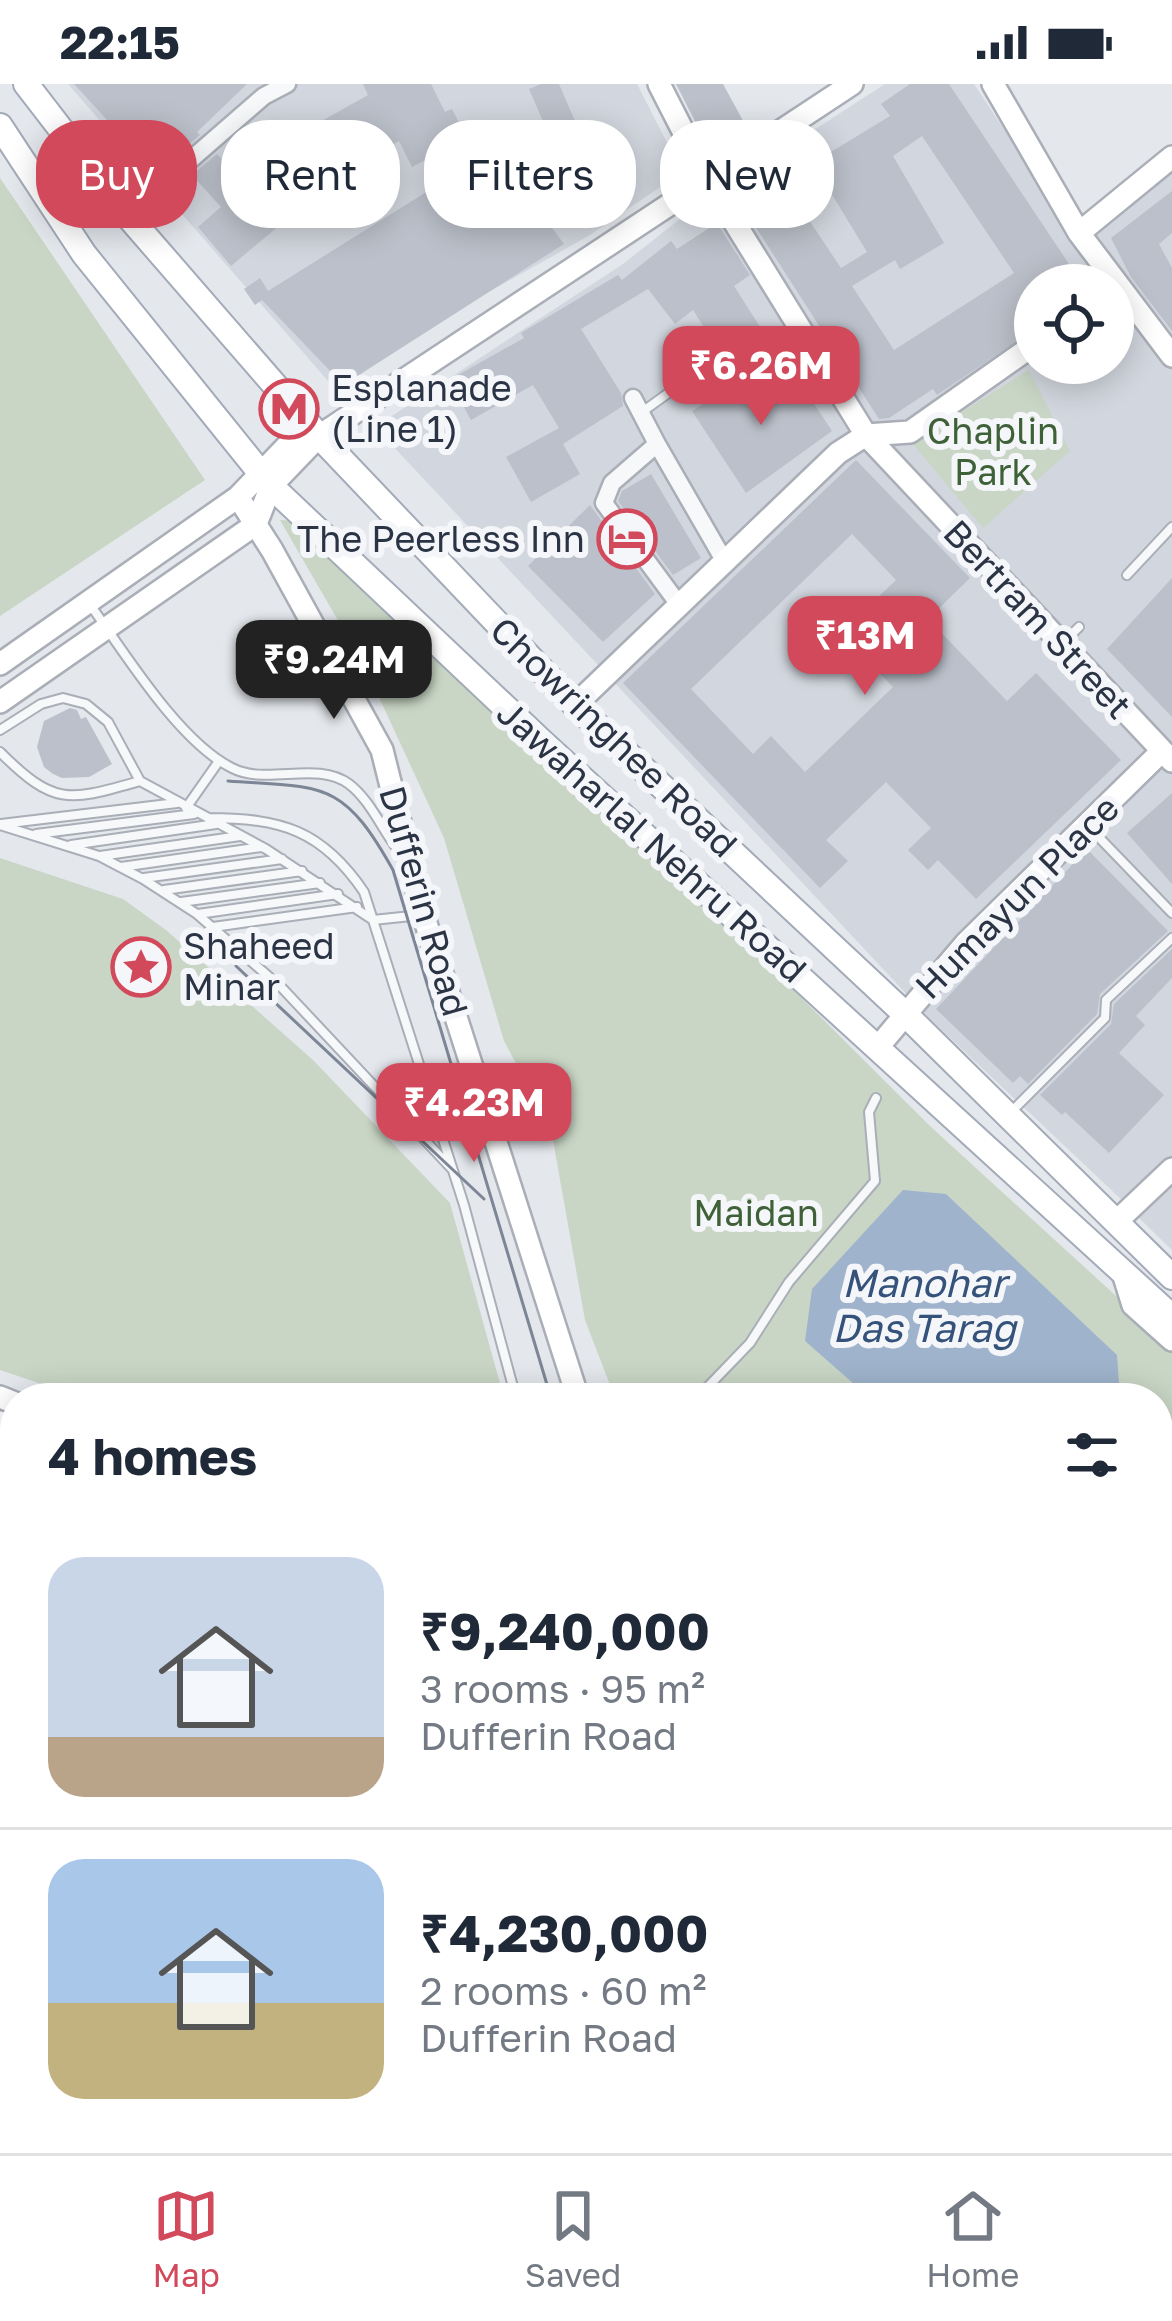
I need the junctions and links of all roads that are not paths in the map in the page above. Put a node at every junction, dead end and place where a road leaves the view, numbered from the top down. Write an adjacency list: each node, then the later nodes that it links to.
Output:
1 (26, 84): 7 (main road, Chowringhee Road)
2 (286, 84): 6 (street)
3 (659, 84): 8 (street, Bertram Street)
4 (852, 84): 9 (street)
5 (993, 84): 16 (street)
6 (260, 90): 11 (street)
7 (54, 120)
8 (677, 120)
9 (796, 120)
10 (0, 126): 26 (main road)
11 (197, 150)
12 (1172, 157): 16 (street)
13 (660, 208): 23 (street)
14 (139, 228): 23 (main road, Chowringhee Road)
15 (738, 228): 24 (street, Bertram Street)
16 (1079, 232): 17 (street)
17 (1101, 264)
18 (1134, 309): 19 (street)
19 (1172, 356)
20 (1014, 359): 24 (street)
21 (703, 368): 22 (lane)
22 (637, 405): 25 (street)
23 (314, 430): 26 (street); 39 (main road, Chowringhee Road)
24 (866, 435): 30 (street); 36 (street, Bertram Street)
25 (657, 444): 30 (street); 33 (street)
26 (266, 479): 27 (street); 28 (street); 73 (main road, Jawaharlal Nehru Road)
27 (238, 497): 28 (street, Dufferin Road); 32 (street)
28 (256, 524): 34 (street); 57 (street, Dufferin Road)
29 (1172, 527): 31 (lane)
30 (725, 562): 33 (street)
31 (1127, 575)
32 (88, 602): 34 (lane); 37 (street)
33 (680, 606): 39 (street)
34 (105, 626): 38 (street); 43 (lane)
35 (1079, 627): 36 (lane)
36 (1062, 644): 42 (street, Bertram Street)
37 (0, 664)
38 (0, 702)
39 (575, 705): 72 (main road, Chowringhee Road)
40 (0, 730): 44 (lane)
41 (0, 752): 44 (lane)
42 (1167, 756): 50 (street, Humayun Place)
43 (219, 760): 45 (lane); 57 (lane)
44 (140, 781): 45 (lane)
45 (181, 806): 46 (lane); 48 (lane)
46 (197, 814): 47 (lane); 51 (lane)
47 (208, 818): 49 (lane); 69 (lane)
48 (0, 824): 51 (lane)
49 (219, 824): 52 (lane); 53 (lane)
50 (1087, 825): 66 (lane); 72 (street, Humayun Place)
51 (28, 835): 53 (lane)
52 (242, 836): 54 (lane); 55 (lane)
53 (63, 846): 55 (lane)
54 (262, 847): 56 (lane); 58 (lane)
55 (98, 856): 58 (lane)
56 (282, 859): 59 (lane); 60 (lane)
57 (410, 865): 68 (street, Dufferin Road)
58 (120, 867): 60 (lane)
59 (302, 871): 61 (lane); 62 (lane)
60 (142, 878): 62 (lane)
61 (320, 883): 63 (lane); 64 (lane)
62 (162, 890): 64 (lane)
63 (339, 894): 65 (lane); 67 (lane)
64 (179, 902): 67 (lane)
65 (357, 907): 69 (lane); 70 (lane)
66 (1172, 913)
67 (196, 914): 70 (lane)
68 (423, 914): 69 (lane); 86 (street, Dufferin Road)
69 (374, 920): 77 (lane)
70 (212, 927): 77 (lane)
71 (1172, 938): 75 (lane)
72 (904, 1013): 73 (street, Humayun Place); 75 (main road, Chowringhee Road)
73 (878, 1047): 81 (main road)
74 (876, 1098): 87 (lane)
75 (1007, 1115): 78 (main road, Chowringhee Road)
76 (1172, 1169): 78 (street)
77 (453, 1170): 85 (lane)
78 (1116, 1222): 79 (main road, Chowringhee Road)
79 (1143, 1249): 80 (street); 82 (main road, Chowringhee Road)
80 (1172, 1260)
81 (1124, 1273): 83 (main road); 84 (street)
82 (1172, 1277)
83 (1172, 1317)
84 (1172, 1340)
85 (513, 1383)
86 (573, 1383)
87 (711, 1383)

